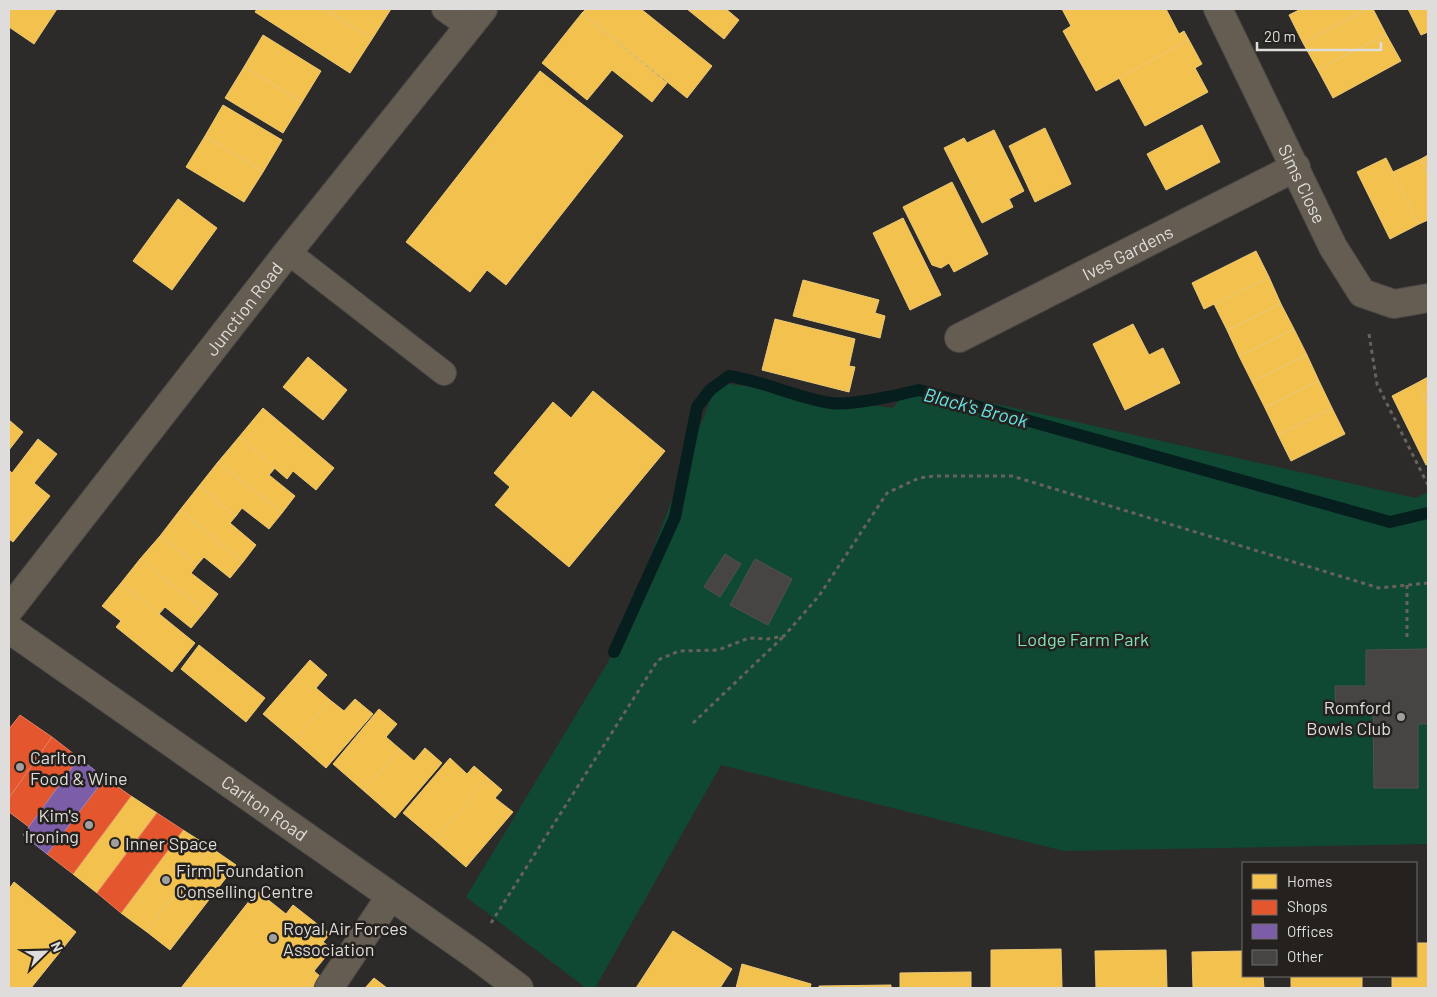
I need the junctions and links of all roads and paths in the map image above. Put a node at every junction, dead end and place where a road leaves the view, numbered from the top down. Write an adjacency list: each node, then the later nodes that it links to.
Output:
1 (444, 9): 3 (lane)
2 (1218, 9): 4 (street, Sims Close)
3 (476, 18): 5 (street, Junction Road)
4 (1296, 168): 6 (street, Sims Close); 8 (street, Ives Gardens)
5 (288, 252): 9 (lane); 13 (street, Junction Road)
6 (1362, 293): 7 (street); 10 (path)
7 (1428, 298)
8 (959, 338)
9 (444, 373)
10 (1428, 485)
11 (1428, 583): 12 (path)
12 (1407, 585): 15 (path); 16 (path)
13 (9, 610)
14 (9, 629): 18 (street, Carlton Road)
15 (784, 636): 17 (path); 19 (path)
16 (1407, 637)
17 (693, 723)
18 (390, 897): 20 (street); 21 (street, Carlton Road)
19 (489, 928)
20 (329, 988)
21 (519, 988)

